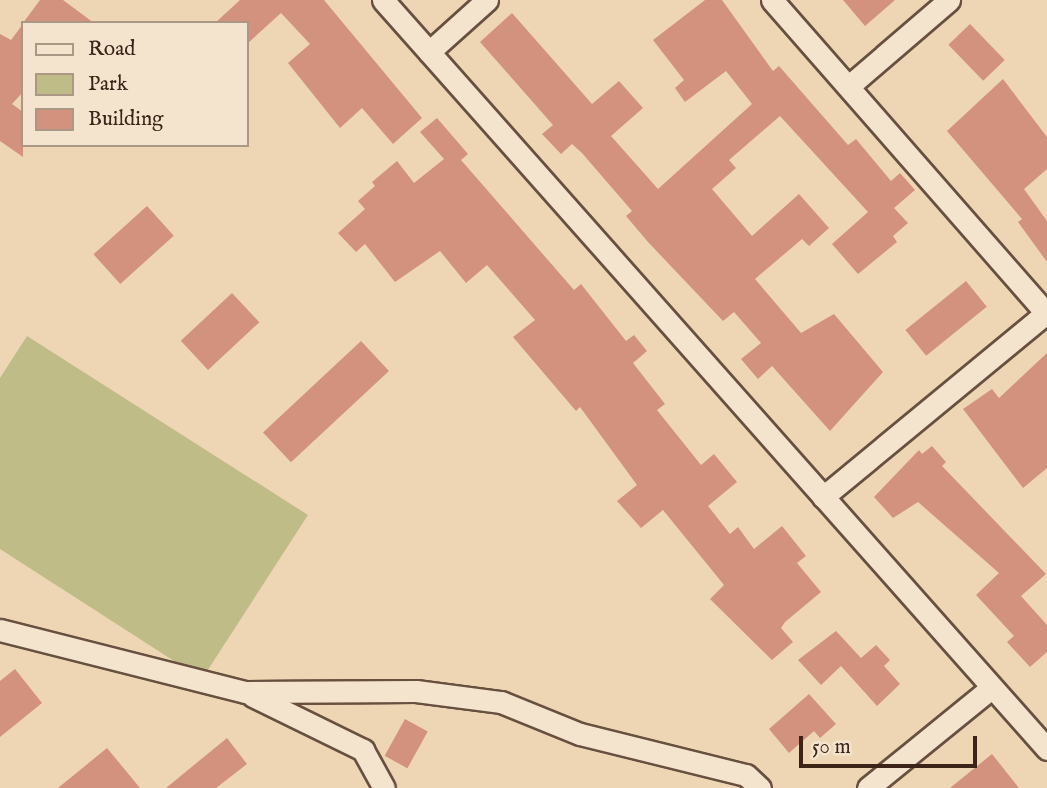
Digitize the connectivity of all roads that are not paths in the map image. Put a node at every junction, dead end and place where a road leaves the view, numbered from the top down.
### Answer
1 (383, 0) edge
2 (487, 0) edge
3 (772, 0) edge
4 (949, 0) edge
5 (429, 52) junction
6 (849, 86) junction
7 (1047, 313) edge
8 (824, 497) junction
9 (0, 630) edge
10 (990, 688) junction
11 (245, 692) junction
12 (1047, 749) edge
13 (384, 788) edge
14 (760, 788) edge
15 (868, 788) edge

1 - 5 street
2 - 5 street
3 - 6 street
4 - 6 street
5 - 8 street
6 - 7 street
7 - 8 street
8 - 10 street
9 - 11 street
10 - 12 street
10 - 15 street
11 - 13 street
11 - 14 street

